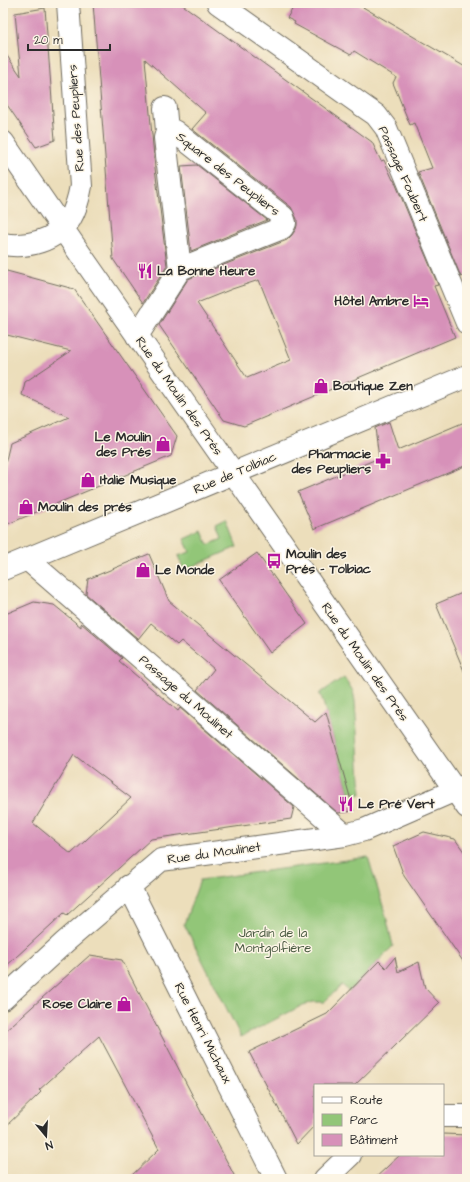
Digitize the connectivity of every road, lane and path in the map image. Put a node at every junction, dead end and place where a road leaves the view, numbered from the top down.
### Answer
1 (68, 3) edge
2 (218, 3) edge
3 (165, 108) dead end
4 (167, 131) junction
5 (3, 142) edge
6 (62, 228) junction
7 (3, 244) edge
8 (180, 269) junction
9 (467, 323) edge
10 (137, 336) junction
11 (467, 376) edge
12 (233, 474) junction
13 (27, 559) junction
14 (3, 569) edge
15 (463, 794) edge
16 (345, 835) junction
17 (129, 886) junction
18 (3, 999) edge
19 (444, 1116) edge
20 (467, 1116) edge
21 (349, 1156) edge
22 (276, 1179) edge
23 (325, 1179) edge

1 - 6 street, Rue des Peupliers
2 - 9 street, Passage Foubert
3 - 4 street
4 - 8 street, Square des Peupliers
4 - 8 street, Square des Peupliers
5 - 6 street, Rue du Moulin des Prés
6 - 7 street
6 - 10 street, Rue du Moulin des Prés
8 - 10 street
10 - 12 street, Rue du Moulin des Prés
11 - 12 street, Rue de Tolbiac
12 - 13 street, Rue de Tolbiac
12 - 15 street, Rue du Moulin des Prés
13 - 14 street, Rue de Tolbiac
13 - 16 street, Passage du Moulinet
15 - 16 street, Rue du Moulinet
16 - 17 street, Rue du Moulinet
17 - 18 street, Rue du Moulinet
17 - 22 street, Rue Henri Michaux
19 - 20 street
21 - 23 street

